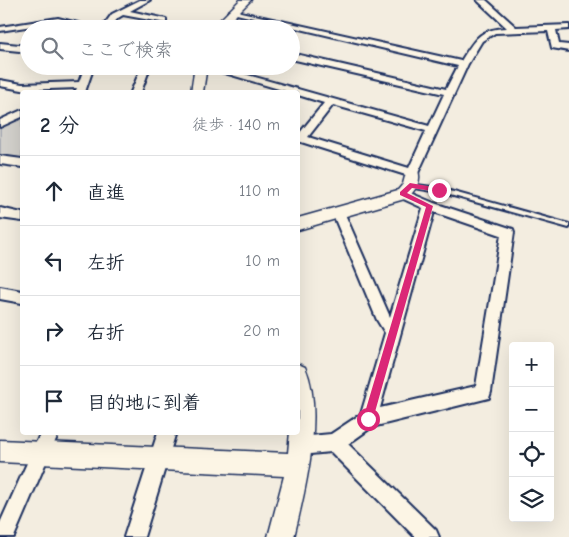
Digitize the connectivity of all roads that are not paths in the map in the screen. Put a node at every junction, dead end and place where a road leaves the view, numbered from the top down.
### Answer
1 (146, 0) edge
2 (246, 0) edge
3 (481, 0) edge
4 (121, 12) junction
5 (232, 12) junction
6 (112, 20) edge
7 (158, 20) edge
8 (224, 20) edge
9 (268, 20) edge
10 (20, 26) edge
11 (569, 26) edge
12 (300, 27) edge
13 (551, 27) junction
14 (0, 29) edge
15 (514, 30) junction
16 (0, 46) edge
17 (20, 48) edge
18 (569, 48) edge
19 (300, 58) edge
20 (463, 64) junction
21 (87, 75) edge
22 (143, 75) edge
23 (200, 75) edge
24 (237, 75) edge
25 (0, 84) edge
26 (82, 89) edge
27 (137, 90) edge
28 (197, 90) edge
29 (291, 90) edge
30 (300, 92) edge
31 (450, 94) junction
32 (331, 101) junction
33 (20, 114) edge
34 (0, 124) edge
35 (433, 130) junction
36 (300, 138) edge
37 (300, 139) edge
38 (0, 160) edge
39 (20, 163) edge
40 (408, 184) junction
41 (430, 206) junction
42 (338, 212) junction
43 (0, 214) edge
44 (20, 217) edge
45 (300, 223) edge
46 (569, 226) edge
47 (2, 297) edge
48 (20, 297) edge
49 (394, 331) junction
50 (300, 389) edge
51 (368, 419) junction
52 (49, 435) edge
53 (166, 435) edge
54 (334, 443) junction
55 (0, 451) edge
56 (41, 453) junction
57 (299, 455) junction
58 (159, 458) junction
59 (4, 537) edge
60 (134, 537) edge
61 (281, 537) edge
62 (430, 537) edge

1 - 4 street
2 - 5 street
3 - 15 street
4 - 6 street
4 - 7 street
5 - 8 street
5 - 9 street
10 - 14 street
11 - 13 street
12 - 20 street
13 - 15 street
13 - 18 street
15 - 20 street
16 - 17 street
19 - 31 street
20 - 31 street
21 - 26 street
22 - 27 street
23 - 28 street
24 - 29 street
25 - 26 street
30 - 32 street
31 - 35 street
32 - 35 street
32 - 36 street
33 - 34 street
35 - 40 street
37 - 40 street
38 - 39 street
40 - 41 street
40 - 42 street
40 - 46 lane
41 - 49 street
41 - 51 street
42 - 45 street
42 - 49 street
43 - 44 street
47 - 48 street
49 - 51 street
50 - 57 street
51 - 54 street
52 - 56 street
53 - 58 street
54 - 57 street
54 - 62 street
55 - 56 street
56 - 58 street
56 - 59 street
57 - 58 street
57 - 61 street
58 - 60 street

